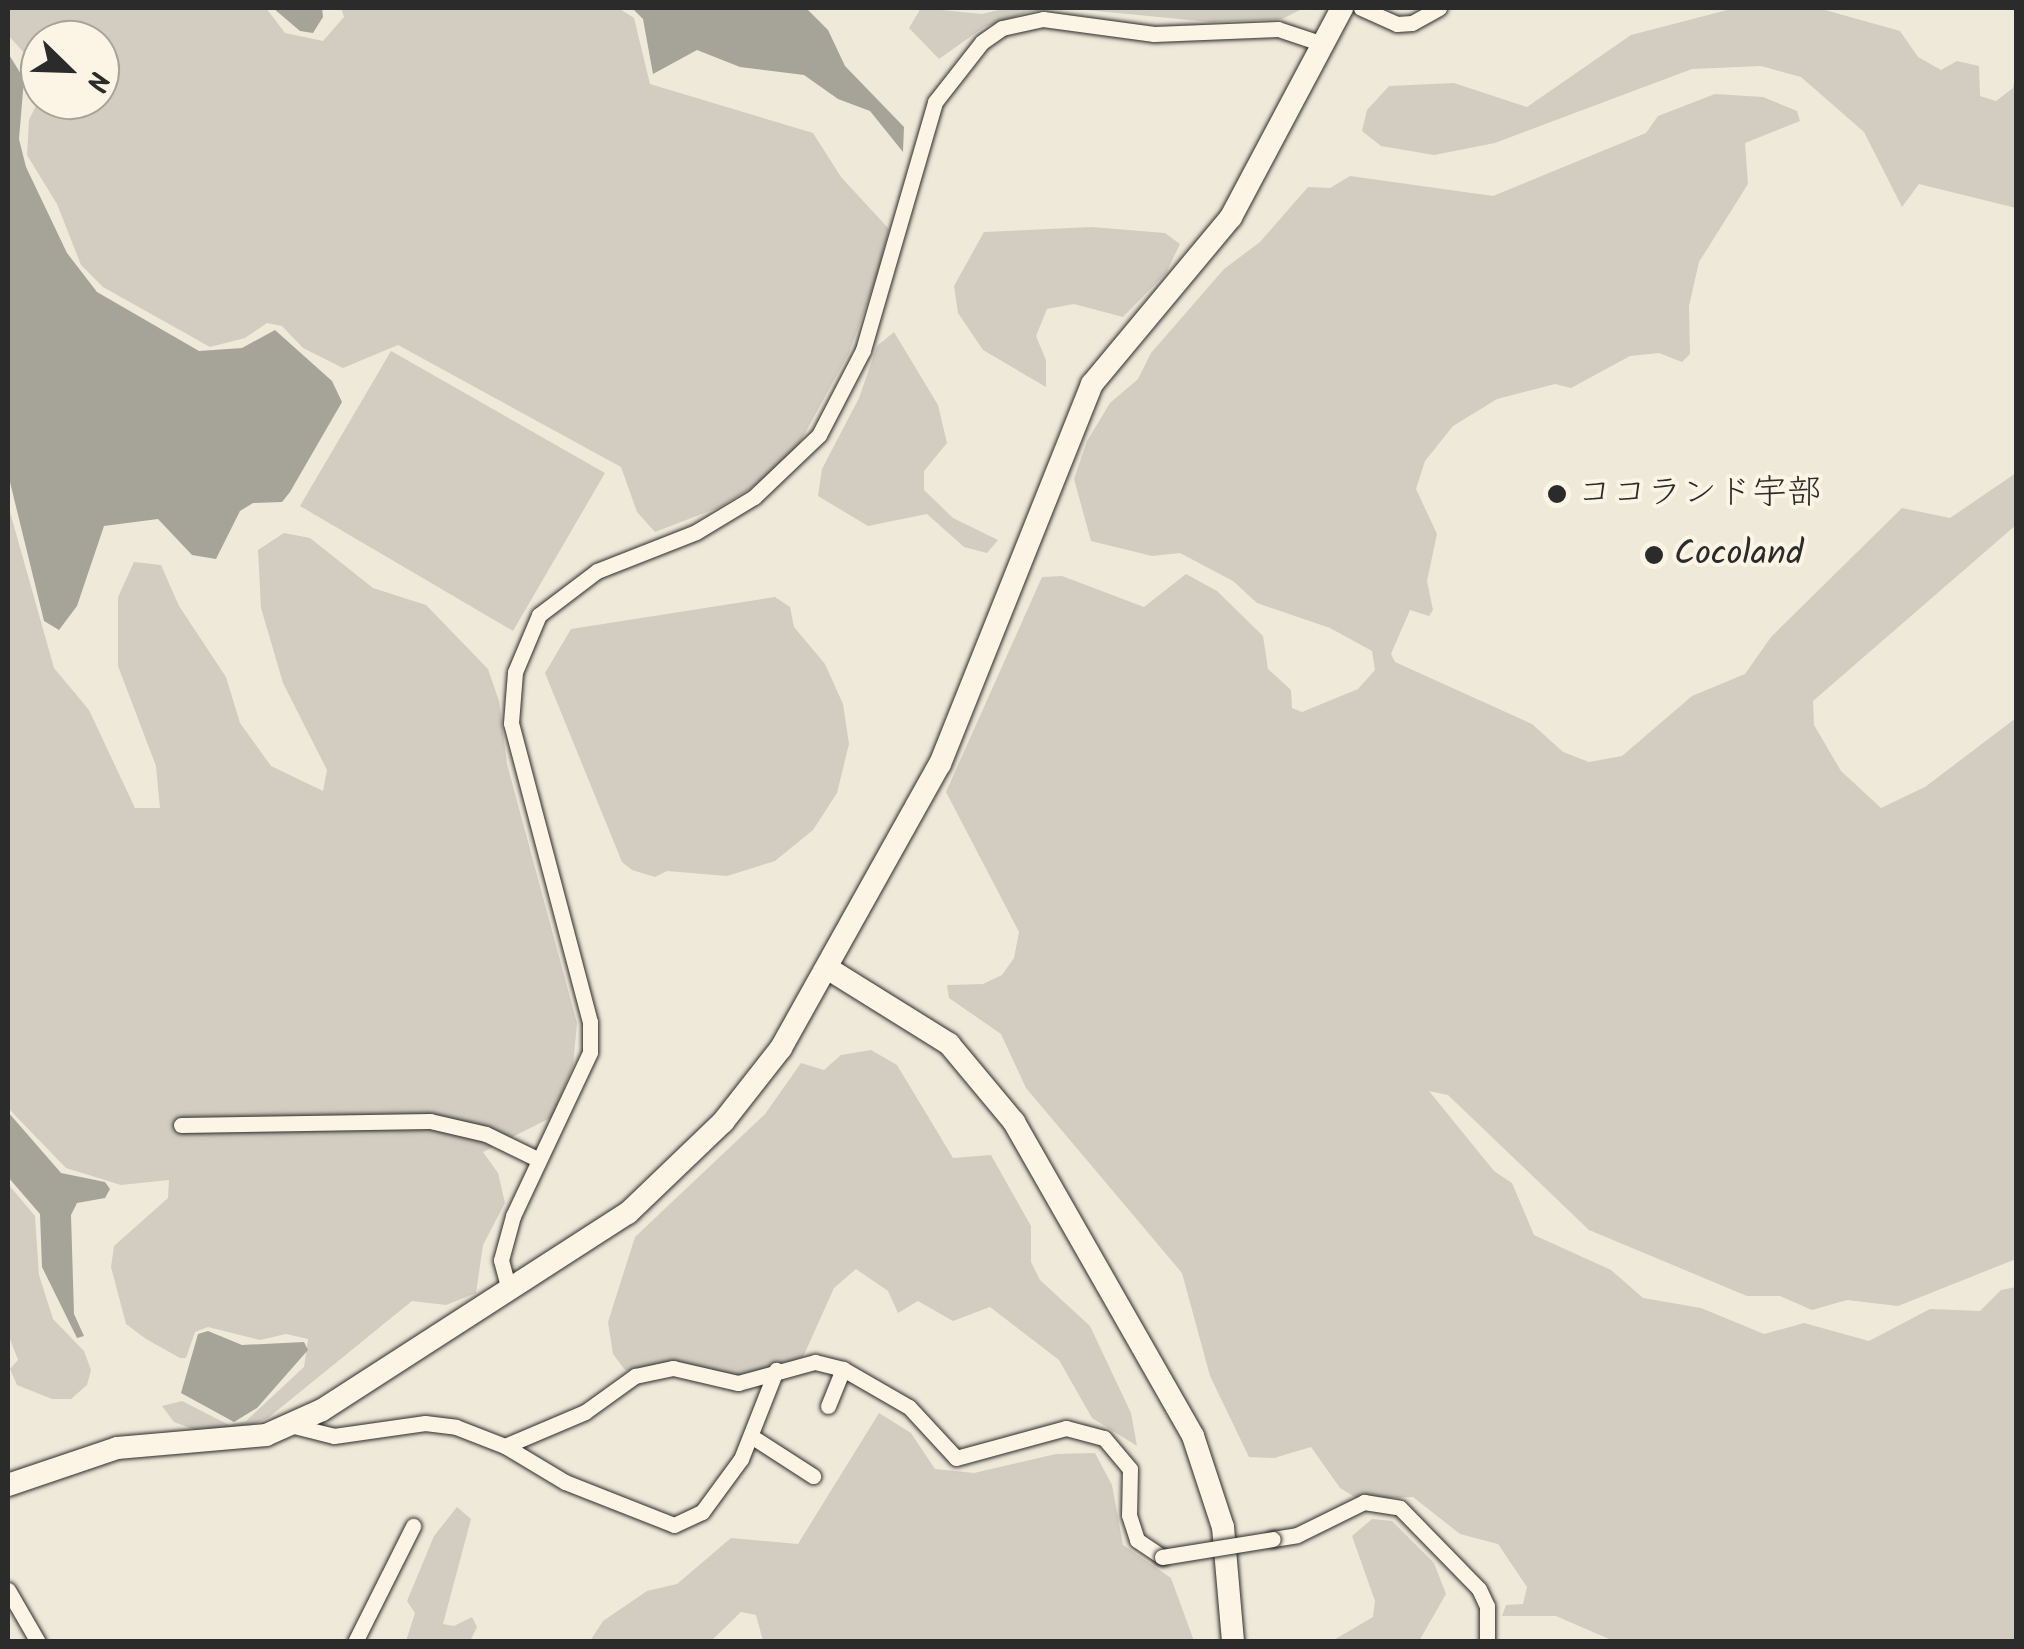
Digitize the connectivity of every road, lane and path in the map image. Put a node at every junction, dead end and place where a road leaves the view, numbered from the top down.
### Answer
1 (1342, 8) edge
2 (1361, 8) edge
3 (1439, 8) edge
4 (1323, 44) junction
5 (827, 968) junction
6 (181, 1125) dead end
7 (537, 1159) junction
8 (508, 1290) junction
9 (842, 1369) junction
10 (776, 1370) junction
11 (828, 1406) dead end
12 (290, 1425) junction
13 (751, 1436) junction
14 (504, 1446) junction
15 (813, 1476) dead end
16 (8, 1485) edge
17 (412, 1526) dead end
18 (8, 1590) edge
19 (38, 1642) edge
20 (355, 1642) edge
21 (1234, 1642) edge
22 (1487, 1642) edge

1 - 4 street
2 - 3 street
4 - 5 street
4 - 7 street
5 - 8 street
5 - 21 street
6 - 7 street
7 - 8 street
8 - 12 street
9 - 10 street
9 - 11 street
9 - 22 street, bridge
10 - 13 street
10 - 14 street
12 - 14 street
12 - 16 street
13 - 14 street
13 - 15 street
17 - 20 street
18 - 19 street

